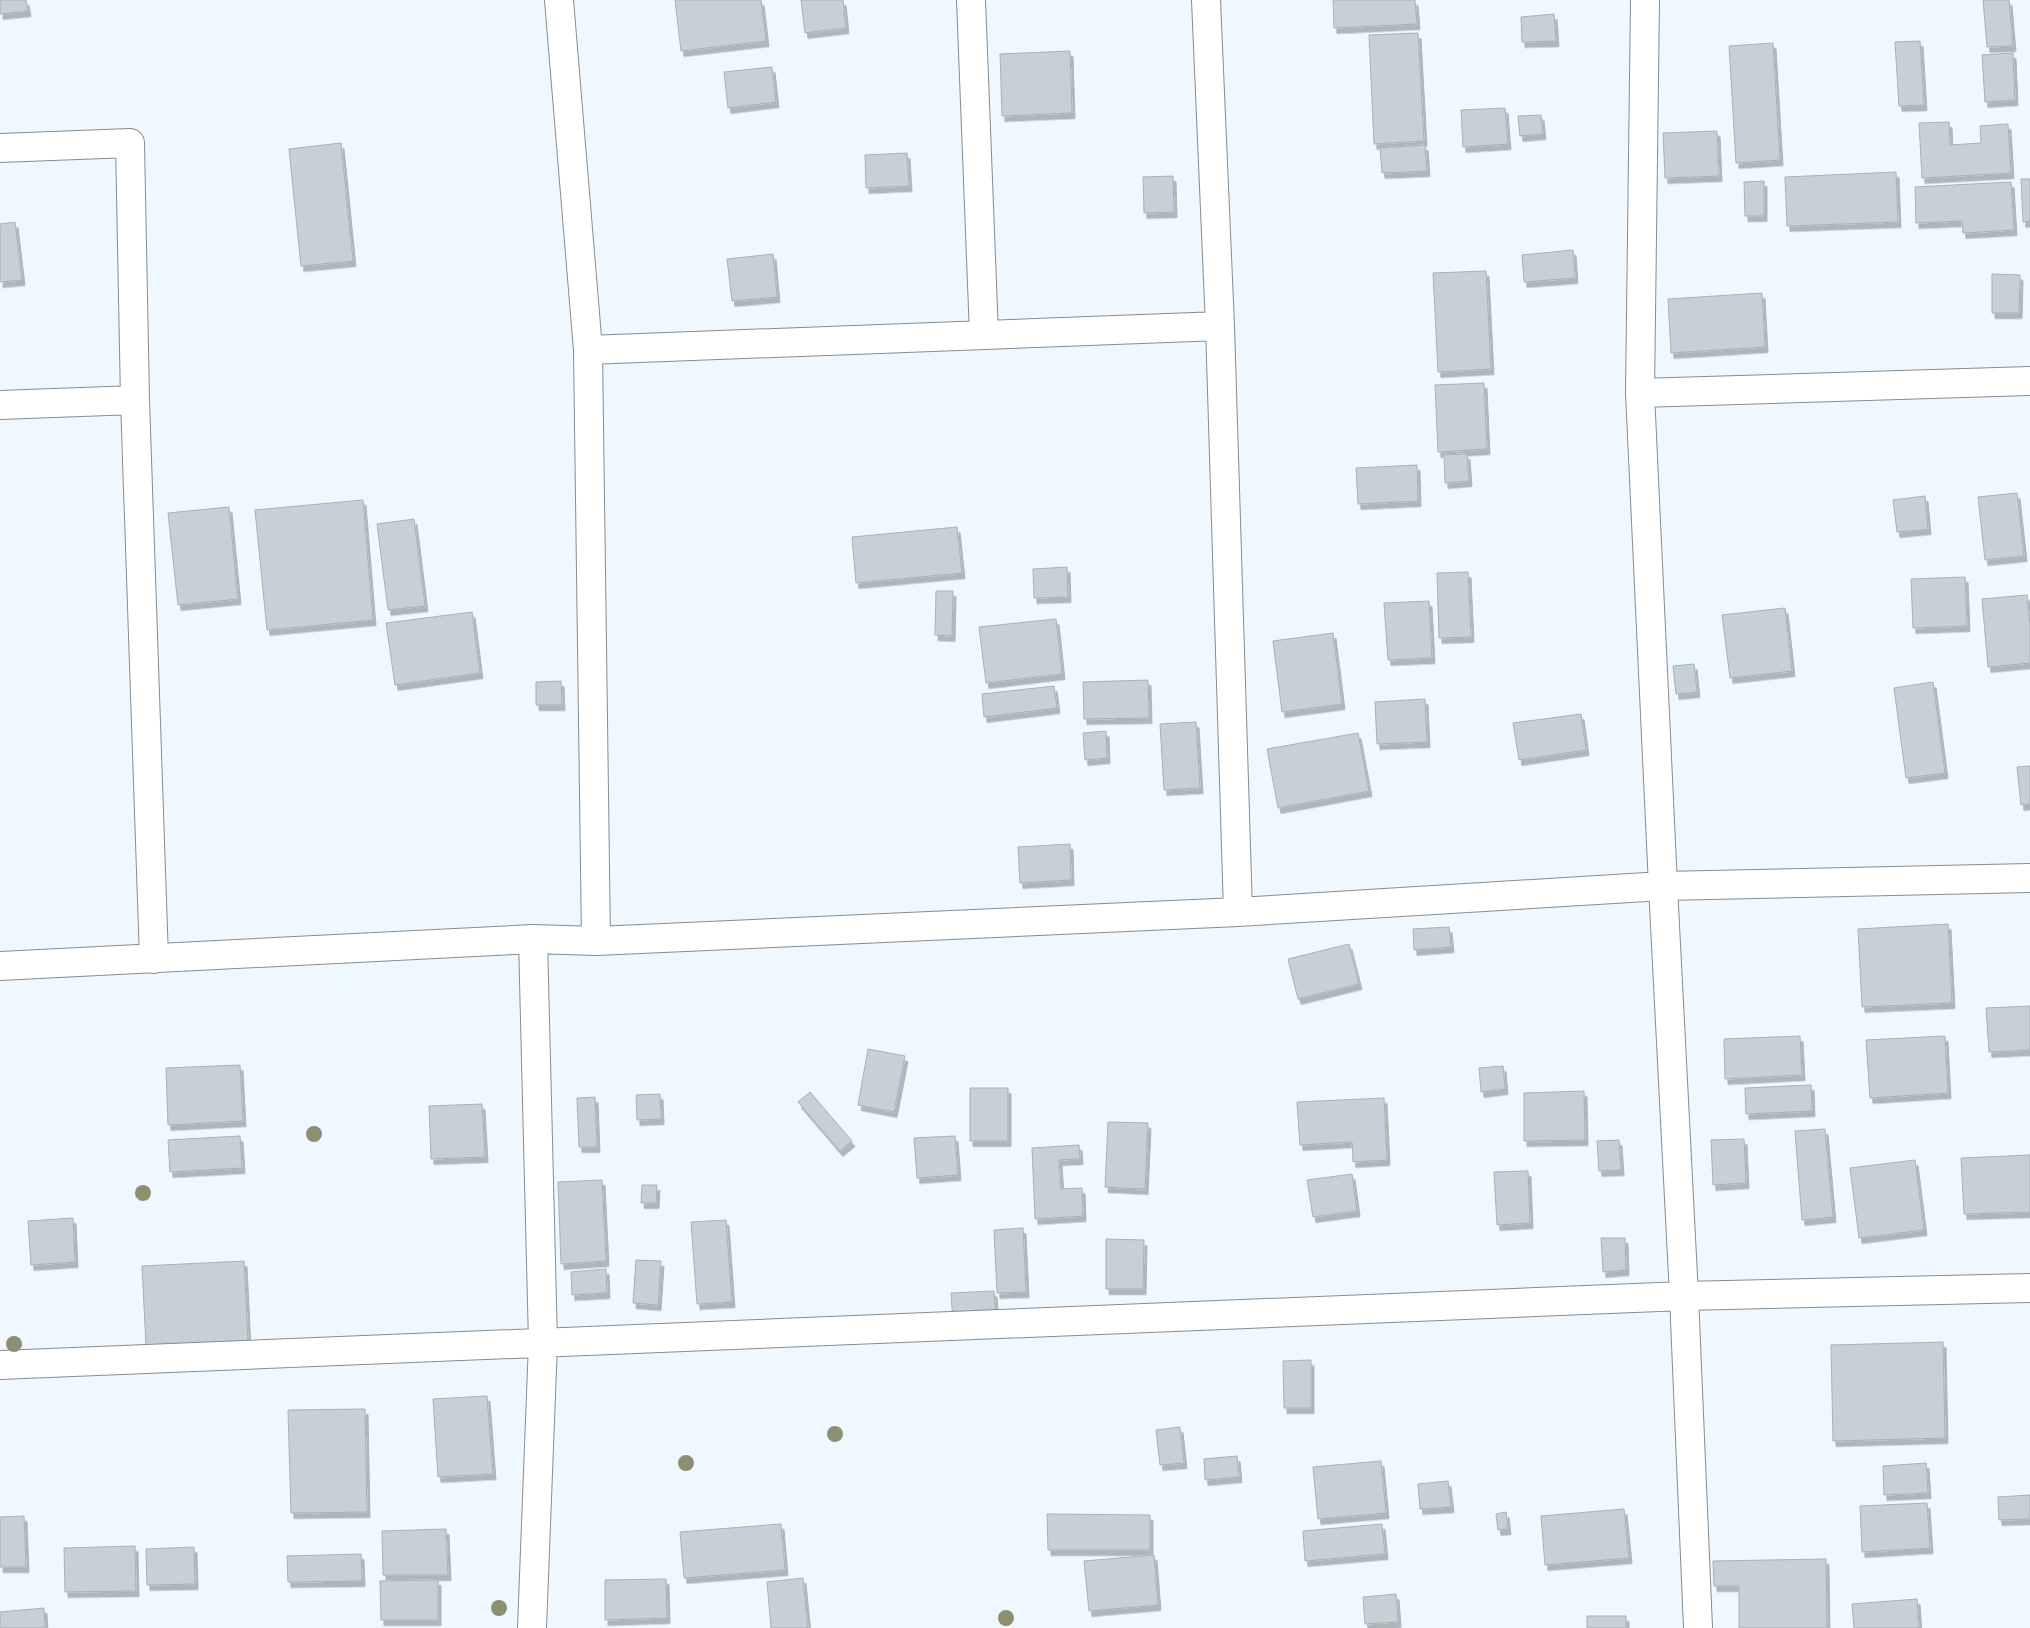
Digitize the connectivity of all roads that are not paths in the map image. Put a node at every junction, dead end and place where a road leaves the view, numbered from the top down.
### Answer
1 (558, 0) edge
2 (971, 0) edge
3 (1206, 0) edge
4 (1645, 0) edge
5 (0, 148) edge
6 (1220, 326) junction
7 (984, 335) junction
8 (588, 350) junction
9 (2030, 381) edge
10 (1640, 393) junction
11 (135, 400) junction
12 (0, 405) edge
13 (2030, 878) edge
14 (1663, 886) junction
15 (1238, 912) junction
16 (533, 939) junction
17 (596, 940) junction
18 (154, 959) junction
19 (0, 966) edge
20 (2030, 1288) edge
21 (1684, 1296) junction
22 (542, 1343) junction
23 (0, 1365) edge
24 (532, 1628) edge
25 (1698, 1628) edge

1 - 8 street
2 - 7 street
3 - 6 street
4 - 10 street
5 - 11 street
6 - 7 street
6 - 15 street
7 - 8 street
8 - 17 street
9 - 10 street
10 - 14 street
11 - 12 street
11 - 18 street
13 - 14 street
14 - 15 street
14 - 21 street
15 - 17 street
16 - 17 street
16 - 18 street
16 - 22 street
18 - 19 street
20 - 21 street
21 - 22 street
21 - 25 street
22 - 23 street
22 - 24 street

